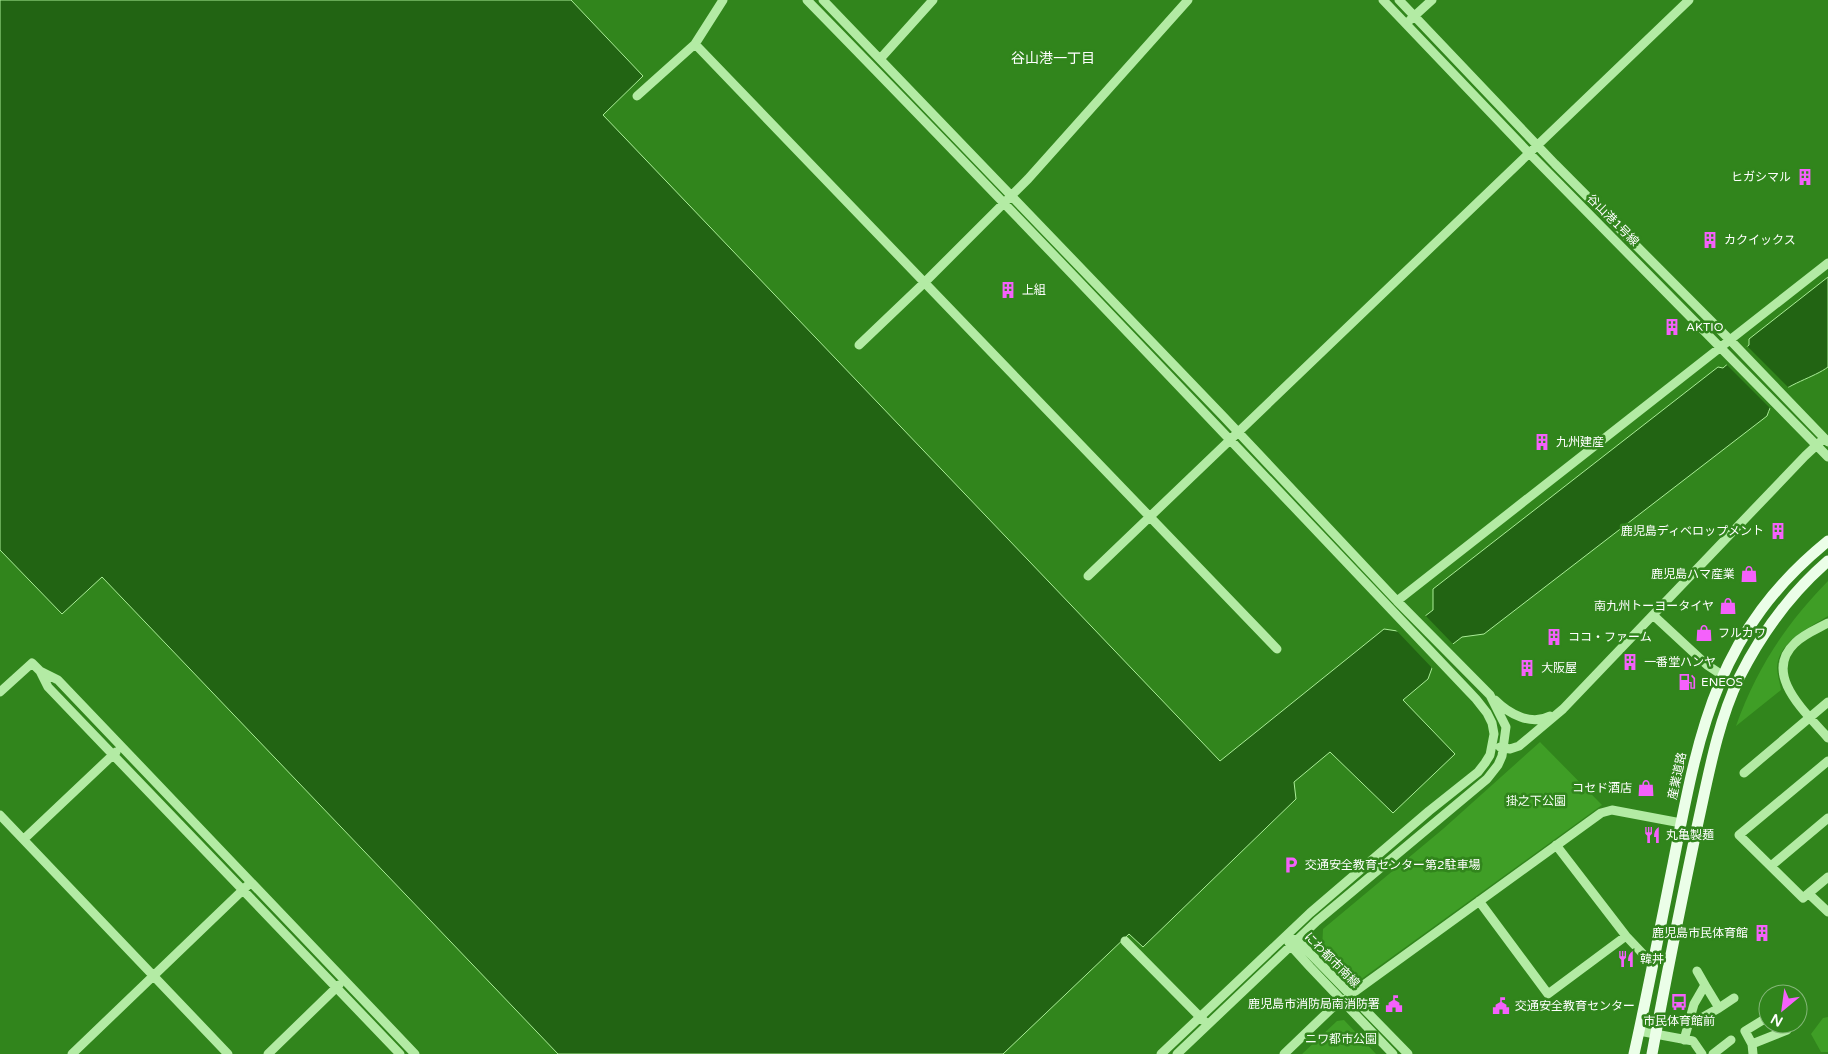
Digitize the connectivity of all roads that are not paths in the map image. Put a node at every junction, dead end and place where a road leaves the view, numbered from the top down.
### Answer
1 (723, 0) edge
2 (807, 0) edge
3 (823, 0) edge
4 (933, 0) edge
5 (1188, 0) edge
6 (1383, 0) edge
7 (1399, 0) edge
8 (1432, 0) edge
9 (1690, 0) edge
10 (1415, 16) junction
11 (1407, 24) junction
12 (695, 44) junction
13 (880, 59) junction
14 (638, 96) dead end
15 (1538, 145) junction
16 (1529, 153) junction
17 (1012, 195) junction
18 (1005, 202) junction
19 (1828, 263) edge
20 (924, 283) junction
21 (1730, 340) junction
22 (859, 345) dead end
23 (1721, 347) junction
24 (1238, 432) junction
25 (1229, 440) junction
26 (1824, 440) edge
27 (1828, 456) edge
28 (1150, 517) junction
29 (1828, 541) edge
30 (1828, 561) edge
31 (1088, 576) dead end
32 (1397, 601) junction
33 (1653, 615) junction
34 (1828, 623) edge
35 (1277, 649) dead end
36 (40, 671) junction
37 (1722, 675) junction
38 (0, 692) edge
39 (1490, 695) junction
40 (1828, 702) edge
41 (1563, 709) junction
42 (1810, 717) junction
43 (1828, 738) edge
44 (1493, 745) junction
45 (121, 746) junction
46 (1504, 747) junction
47 (113, 754) junction
48 (1828, 761) edge
49 (1744, 773) dead end
50 (0, 814) edge
51 (1828, 818) edge
52 (1681, 823) junction
53 (24, 839) junction
54 (1556, 845) junction
55 (1771, 866) junction
56 (1828, 877) edge
57 (251, 882) junction
58 (242, 890) junction
59 (1808, 894) junction
60 (1479, 901) junction
61 (1828, 912) edge
62 (1287, 936) junction
63 (1626, 936) junction
64 (1126, 941) dead end
65 (1294, 944) junction
66 (1654, 960) junction
67 (1697, 971) dead end
68 (153, 976) junction
69 (344, 980) junction
70 (1705, 985) junction
71 (336, 988) junction
72 (1350, 995) junction
73 (1734, 998) dead end
74 (1342, 1001) junction
75 (1719, 1008) junction
76 (1200, 1017) junction
77 (1690, 1018) junction
78 (1758, 1023) edge
79 (1208, 1024) junction
80 (1639, 1031) junction
81 (1656, 1034) junction
82 (1777, 1034) edge
83 (1684, 1040) junction
84 (1731, 1040) dead end
85 (1752, 1044) junction
86 (72, 1054) edge
87 (228, 1054) edge
88 (268, 1054) edge
89 (400, 1054) edge
90 (415, 1054) edge
91 (1161, 1054) edge
92 (1177, 1054) edge
93 (1284, 1054) edge
94 (1394, 1054) edge
95 (1408, 1054) edge
96 (1634, 1054) edge
97 (1652, 1054) edge
98 (1702, 1054) edge
99 (1713, 1054) edge
100 (1753, 1054) edge

1 - 12 street
2 - 18 street
3 - 13 street
4 - 13 street
5 - 17 street
6 - 11 street, 谷山港1号線
7 - 10 street, 谷山港1号線
8 - 10 street
9 - 15 street
10 - 11 street
10 - 15 street, 谷山港1号線
11 - 16 street, 谷山港1号線
12 - 14 street
12 - 20 street
13 - 17 street
15 - 16 street
15 - 21 street, 谷山港1号線
16 - 23 street, 谷山港1号線
16 - 24 street
17 - 18 street
17 - 24 street
18 - 20 street
18 - 25 street
19 - 21 street
20 - 22 street
20 - 28 street
21 - 23 street
21 - 26 street, 谷山港1号線
23 - 26 street, 谷山港1号線
23 - 32 street
24 - 25 street
24 - 32 street
25 - 28 street
25 - 44 street
26 - 27 street, 谷山港1号線
26 - 33 street
28 - 31 street
28 - 35 street
29 - 37 main road, 産業道路
30 - 81 main road
32 - 39 street
33 - 37 street
33 - 41 street
34 - 42 street
36 - 38 street
36 - 45 street
36 - 47 street
37 - 52 main road, 産業道路
39 - 41 street
39 - 46 street
40 - 42 street
41 - 46 street
42 - 43 street
42 - 49 street
44 - 46 street
44 - 62 street
45 - 47 street
45 - 57 street
46 - 65 street
47 - 53 street
47 - 58 street
48 - 55 street
50 - 53 street
51 - 55 street
52 - 54 street
52 - 66 main road, 産業道路
53 - 68 street
54 - 60 street
54 - 63 street
55 - 59 street
56 - 59 street
57 - 58 street
57 - 69 street
58 - 68 street
58 - 71 street
59 - 61 street
60 - 63 street
60 - 72 street
62 - 65 street, にわ都市南線
62 - 76 street
63 - 66 street
64 - 76 street
65 - 72 street, にわ都市南線
65 - 74 street, にわ都市南線
65 - 79 street
66 - 80 main road, 産業道路
67 - 70 street
68 - 86 street
68 - 87 street
69 - 71 street
69 - 90 street
70 - 75 street
70 - 77 street
71 - 88 street
71 - 89 street
72 - 74 street
72 - 95 street, にわ都市南線
73 - 75 street
74 - 93 street
74 - 94 street, にわ都市南線
75 - 77 street
76 - 79 street
76 - 91 street
77 - 83 street
78 - 85 street
79 - 92 street
80 - 81 street
80 - 96 main road, 産業道路
81 - 83 street
81 - 97 main road
82 - 85 street
83 - 98 street
84 - 99 street
85 - 100 street

